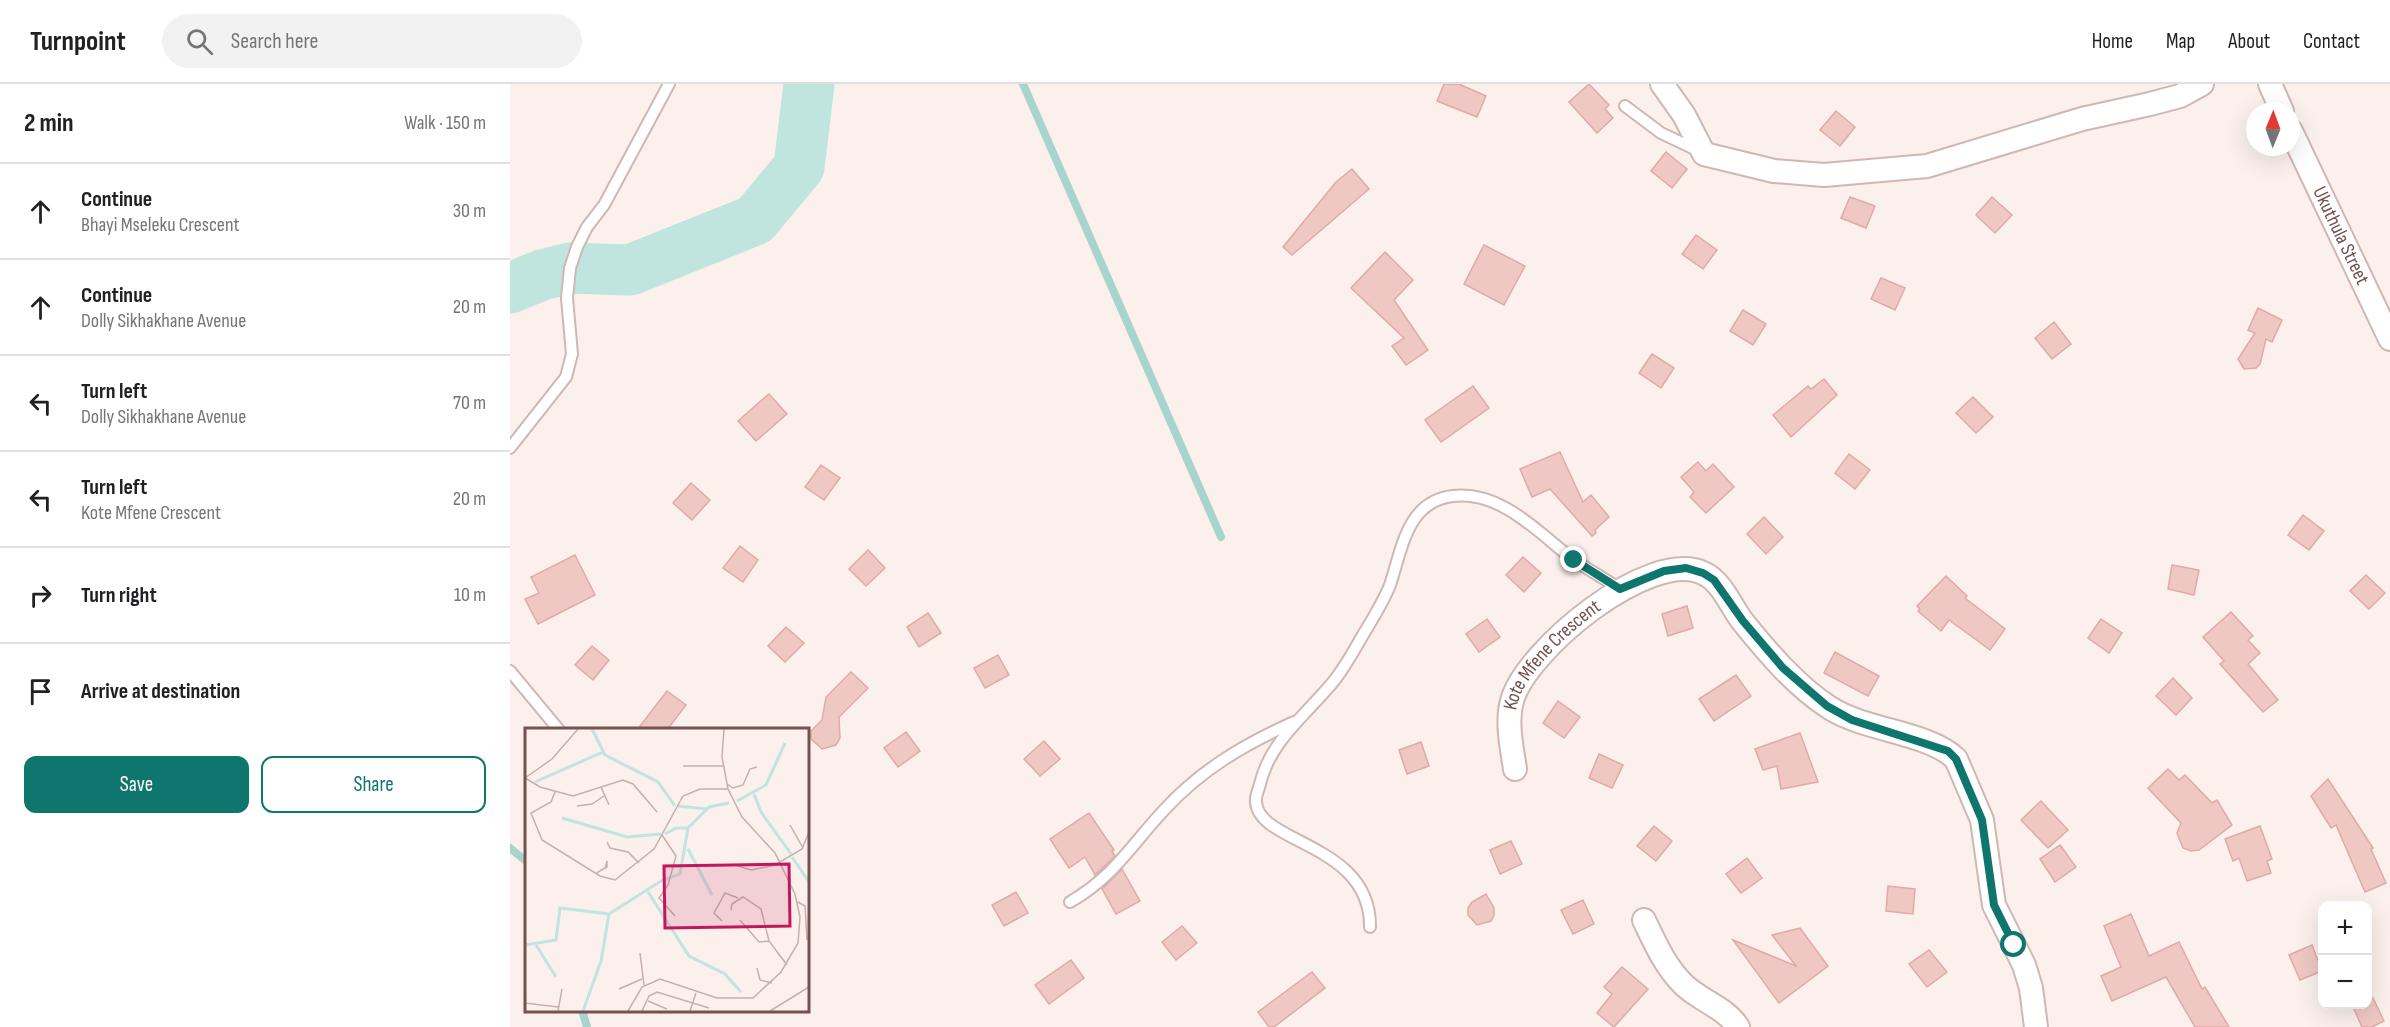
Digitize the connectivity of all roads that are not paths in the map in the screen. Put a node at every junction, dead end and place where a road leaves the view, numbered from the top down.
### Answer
1 (669, 84) edge
2 (1662, 84) edge
3 (2202, 84) edge
4 (2270, 84) edge
5 (2278, 102) edge
6 (1625, 106) dead end
7 (2300, 150) edge
8 (1704, 154) junction
9 (2390, 339) edge
10 (510, 448) edge
11 (1620, 589) junction
12 (510, 671) edge
13 (1295, 722) junction
14 (557, 728) edge
15 (1515, 769) dead end
16 (1070, 902) dead end
17 (1644, 920) dead end
18 (1370, 927) dead end
19 (1738, 1027) edge
20 (2036, 1027) edge

1 - 10 lane
2 - 8 street
3 - 8 street
4 - 5 street
6 - 8 lane
7 - 9 street, Ukuthula Street
11 - 13 lane
11 - 15 street, Kote Mfene Crescent
11 - 20 street, Kote Mfene Crescent
12 - 14 lane
13 - 16 lane
13 - 18 lane
17 - 19 street

